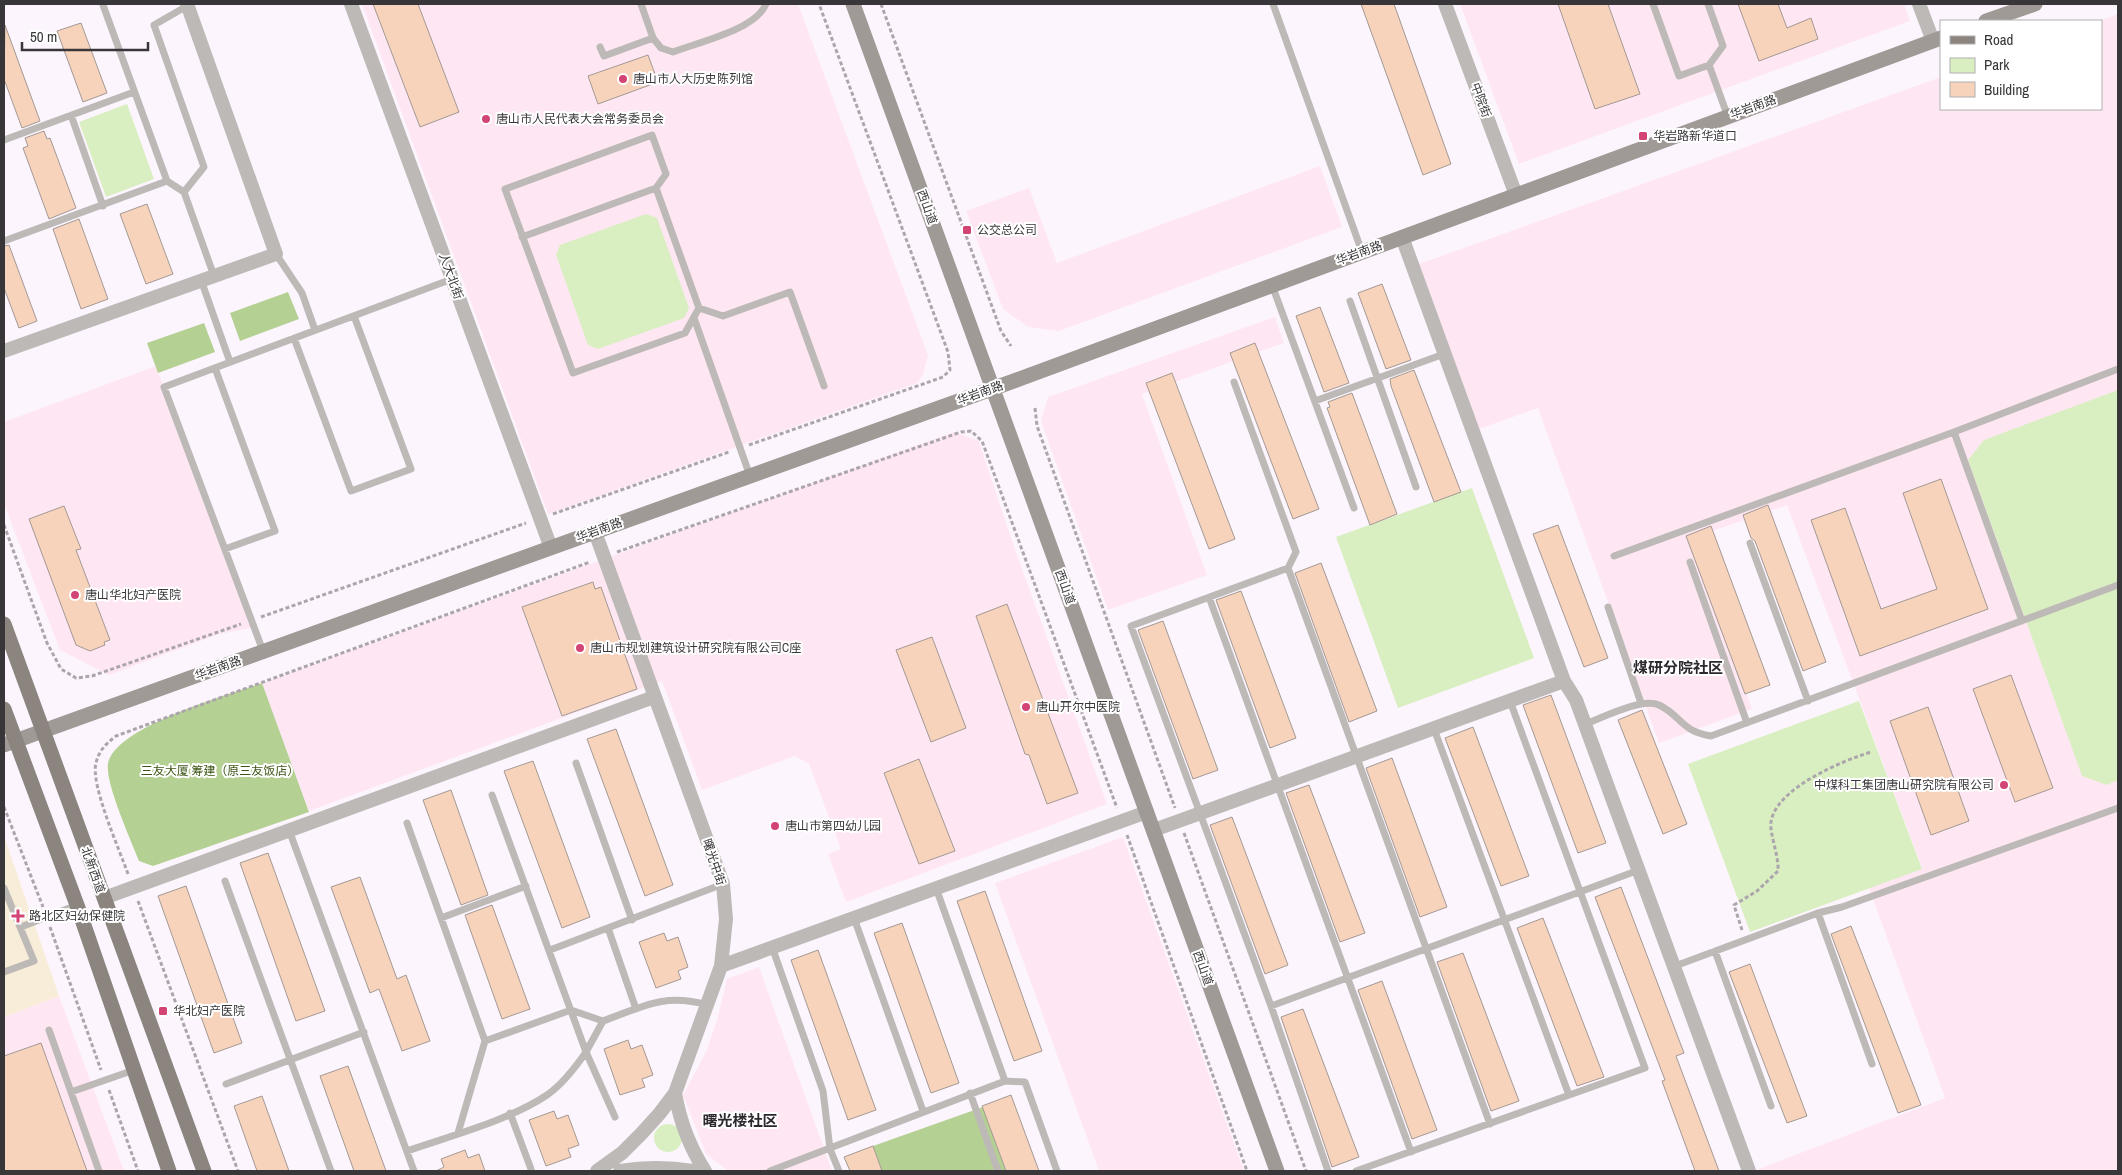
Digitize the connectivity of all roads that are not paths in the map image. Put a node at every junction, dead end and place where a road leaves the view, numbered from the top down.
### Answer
1 (351, 4) edge
2 (641, 4) edge
3 (766, 4) edge
4 (853, 4) edge
5 (1273, 4) edge
6 (1446, 4) edge
7 (1653, 4) edge
8 (1708, 4) edge
9 (1919, 4) edge
10 (2035, 4) edge
11 (103, 5) edge
12 (187, 5) edge
13 (1989, 20) edge
14 (653, 38) junction
15 (1937, 39) edge
16 (600, 47) dead end
17 (1709, 65) junction
18 (134, 92) junction
19 (71, 115) junction
20 (1728, 117) junction
21 (4, 140) edge
22 (167, 181) junction
23 (656, 188) junction
24 (184, 192) junction
25 (1516, 195) junction
26 (103, 206) junction
27 (522, 237) junction
28 (1402, 237) junction
29 (4, 241) edge
30 (1362, 252) junction
31 (276, 254) junction
32 (208, 278) junction
33 (452, 279) junction
34 (1272, 285) junction
35 (1350, 301) dead end
36 (699, 308) junction
37 (354, 316) junction
38 (694, 318) junction
39 (315, 330) junction
40 (294, 338) junction
41 (4, 351) edge
42 (1444, 354) junction
43 (230, 362) junction
44 (215, 368) junction
45 (2118, 369) edge
46 (1377, 378) junction
47 (1234, 382) dead end
48 (824, 386) dead end
49 (993, 388) junction
50 (1315, 401) junction
51 (1954, 432) junction
52 (750, 477) junction
53 (1416, 487) dead end
54 (1354, 508) dead end
55 (595, 532) junction
56 (1750, 543) dead end
57 (551, 548) junction
58 (225, 549) junction
59 (1614, 556) dead end
60 (1690, 562) dead end
61 (1288, 568) junction
62 (2118, 585) edge
63 (1209, 597) junction
64 (1608, 608) dead end
65 (2022, 621) junction
66 (4, 624) edge
67 (263, 651) junction
68 (1564, 682) junction
69 (654, 697) junction
70 (1510, 701) junction
71 (1808, 701) junction
72 (1641, 703) junction
73 (4, 708) edge
74 (1747, 723) junction
75 (1585, 724) junction
76 (1434, 728) junction
77 (43, 731) junction
78 (10, 743) edge
79 (1356, 757) junction
80 (576, 763) dead end
81 (1277, 785) junction
82 (492, 795) dead end
83 (2118, 808) edge
84 (1147, 812) junction
85 (1200, 814) junction
86 (407, 823) dead end
87 (289, 830) junction
88 (1154, 830) junction
89 (1639, 870) junction
90 (225, 881) dead end
91 (723, 884) junction
92 (526, 886) junction
93 (4, 888) edge
94 (936, 888) junction
95 (1580, 892) junction
96 (104, 898) junction
97 (77, 905) junction
98 (1818, 913) junction
99 (441, 918) junction
100 (854, 918) junction
101 (632, 920) junction
102 (1505, 920) junction
103 (21, 927) junction
104 (608, 928) junction
105 (772, 947) junction
106 (1426, 949) junction
107 (550, 950) junction
108 (1715, 951) junction
109 (721, 966) junction
110 (1675, 966) junction
111 (4, 972) edge
112 (1347, 978) junction
113 (708, 1005) junction
114 (1271, 1006) junction
115 (636, 1009) junction
116 (571, 1010) junction
117 (603, 1021) junction
118 (49, 1030) dead end
119 (364, 1032) junction
120 (485, 1041) junction
121 (586, 1052) junction
122 (290, 1060) junction
123 (1872, 1064) dead end
124 (135, 1070) junction
125 (1005, 1081) junction
126 (226, 1084) dead end
127 (71, 1092) junction
128 (675, 1093) junction
129 (970, 1093) junction
130 (1569, 1095) junction
131 (1771, 1106) dead end
132 (923, 1111) junction
133 (510, 1113) junction
134 (615, 1117) dead end
135 (1490, 1124) junction
136 (458, 1133) junction
137 (830, 1149) junction
138 (407, 1151) junction
139 (1411, 1152) junction
140 (531, 1169) dead end
141 (99, 1171) edge
142 (169, 1171) edge
143 (204, 1171) edge
144 (331, 1171) edge
145 (414, 1171) edge
146 (597, 1171) edge
147 (620, 1171) edge
148 (693, 1171) edge
149 (705, 1171) edge
150 (770, 1171) edge
151 (839, 1171) edge
152 (998, 1171) edge
153 (1057, 1171) edge
154 (1277, 1171) edge
155 (1328, 1171) edge
156 (1356, 1171) edge
157 (1749, 1171) edge

1 - 33 street, 人大北街
2 - 14 lane
3 - 14 lane
4 - 49 street, 西山道
5 - 30 lane
6 - 25 street, 中院街
7 - 17 lane
8 - 17 lane
9 - 15 street
10 - 13 street
11 - 18 lane
12 - 24 lane
12 - 31 street
14 - 16 lane
15 - 20 street, 华岩南路
17 - 20 lane
18 - 19 lane
18 - 22 lane
19 - 21 lane
19 - 26 lane
20 - 25 street, 华岩南路
22 - 24 lane
22 - 26 lane
23 - 27 lane
23 - 27 lane
23 - 36 lane
24 - 32 lane
25 - 28 street, 华岩南路
26 - 29 lane
27 - 38 lane
28 - 30 street, 华岩南路
28 - 42 street
30 - 34 street, 华岩南路
31 - 32 street
31 - 39 lane
32 - 41 street
32 - 43 lane
33 - 37 lane
33 - 57 street, 人大北街
34 - 49 street, 华岩南路
34 - 50 lane
35 - 46 lane
36 - 38 lane
36 - 48 lane
37 - 39 lane
37 - 40 lane
38 - 52 lane
39 - 40 lane
40 - 43 lane
42 - 46 lane
42 - 68 street
43 - 44 lane
44 - 58 lane
44 - 58 lane
45 - 51 lane
46 - 50 lane
46 - 53 lane
47 - 61 lane
49 - 52 street, 华岩南路
49 - 84 street, 西山道
50 - 54 lane
51 - 59 lane
51 - 65 lane
52 - 55 street, 华岩南路
55 - 57 street, 华岩南路
55 - 69 street, 曙光中街
56 - 71 lane
57 - 67 street, 华岩南路
58 - 67 lane
60 - 74 lane
61 - 63 lane
61 - 79 lane
62 - 65 lane
63 - 81 lane
63 - 85 lane
64 - 72 lane
65 - 71 lane
66 - 77 main road, 北新西道
67 - 77 street, 华岩南路
68 - 70 street
68 - 75 street
69 - 87 street
69 - 91 street, 曙光中街
70 - 76 street
70 - 95 lane
71 - 74 lane
72 - 74 lane
72 - 75 lane
73 - 78 main road
75 - 89 street
76 - 79 street
76 - 102 lane
77 - 78 street, 华岩南路
77 - 96 main road, 北新西道
78 - 97 main road
79 - 81 street
79 - 106 lane
80 - 101 lane
81 - 85 street
81 - 112 lane
82 - 92 lane
83 - 98 lane
84 - 88 street, 西山道
84 - 94 street
85 - 88 street
85 - 114 lane
86 - 99 lane
87 - 96 street
87 - 119 lane
88 - 154 street, 西山道
89 - 95 lane
89 - 110 street
90 - 122 lane
91 - 101 lane
91 - 109 street, 曙光中街
92 - 99 lane
92 - 107 lane
93 - 103 lane
94 - 100 street
94 - 125 lane
95 - 102 lane
95 - 130 lane
96 - 143 main road, 北新西道
97 - 103 lane
97 - 124 main road
98 - 108 lane
98 - 123 lane
99 - 120 lane
100 - 105 street
100 - 132 lane
101 - 104 lane
102 - 106 lane
102 - 130 lane
103 - 111 lane
104 - 107 lane
104 - 115 lane
105 - 109 street
105 - 137 lane
106 - 112 lane
106 - 135 lane
107 - 116 lane
108 - 110 lane
108 - 131 lane
109 - 113 street, 曙光中街
110 - 157 street
112 - 114 lane
112 - 139 lane
113 - 115 lane
113 - 128 street, 曙光中街
114 - 155 lane
115 - 117 lane
116 - 117 lane
116 - 120 lane
116 - 121 lane
117 - 121 lane
118 - 127 lane
119 - 122 lane
119 - 138 lane
120 - 136 lane
121 - 133 lane
121 - 134 lane
122 - 126 lane
122 - 144 lane
124 - 127 lane
124 - 142 main road
125 - 129 lane
125 - 153 lane
127 - 141 lane
128 - 146 street, 曙光中街
128 - 149 street
129 - 132 lane
129 - 152 lane
130 - 135 lane
132 - 137 lane
133 - 136 lane
133 - 140 lane
135 - 139 lane
136 - 138 lane
137 - 150 lane
137 - 151 lane
138 - 145 lane
139 - 156 lane
147 - 148 street

